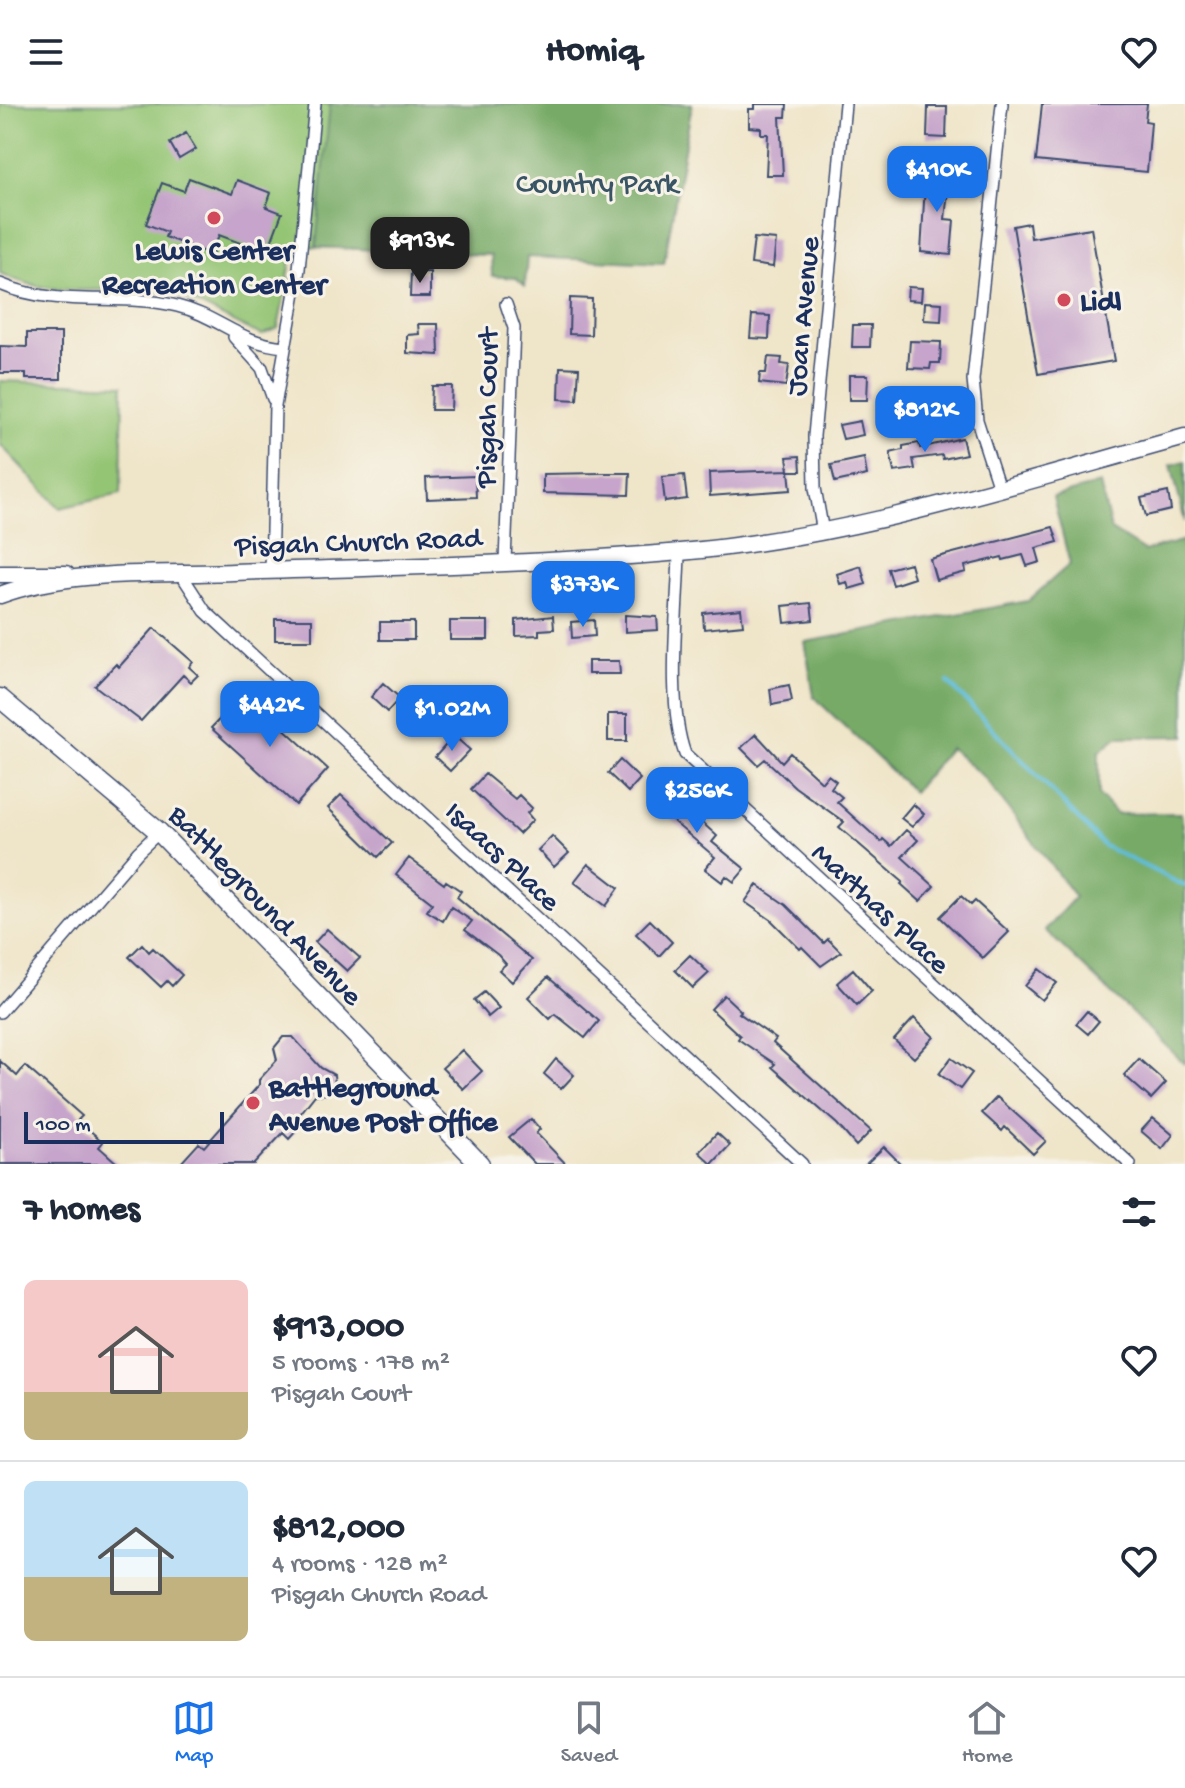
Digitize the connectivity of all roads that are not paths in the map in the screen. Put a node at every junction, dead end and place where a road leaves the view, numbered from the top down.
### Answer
1 (315, 104) edge
2 (845, 104) edge
3 (1002, 104) edge
4 (0, 284) edge
5 (506, 304) dead end
6 (228, 331) junction
7 (285, 347) junction
8 (275, 406) junction
9 (1185, 437) edge
10 (999, 488) junction
11 (823, 532) junction
12 (679, 552) junction
13 (505, 562) junction
14 (271, 571) junction
15 (0, 574) edge
16 (181, 574) junction
17 (132, 577) junction
18 (0, 595) edge
19 (0, 698) edge
20 (159, 832) junction
21 (0, 1012) edge
22 (480, 1164) edge
23 (802, 1164) edge
24 (1130, 1164) edge

1 - 7 street
2 - 11 street, Joan Avenue
3 - 10 street
4 - 6 street
5 - 13 street, Pisgah Court
6 - 7 street
6 - 8 street
7 - 8 street
8 - 14 street
9 - 10 main road, Pisgah Church Road
10 - 11 main road, Pisgah Church Road
11 - 12 main road, Pisgah Church Road
12 - 13 main road, Pisgah Church Road
12 - 24 street, Marthas Place
13 - 14 main road, Pisgah Church Road
14 - 16 main road, Pisgah Church Road
15 - 17 main road
16 - 17 main road, Pisgah Church Road
16 - 23 street, Isaacs Place
17 - 18 main road, Pisgah Church Road
19 - 20 main road, Battleground Avenue
20 - 21 street
20 - 22 main road, Battleground Avenue

